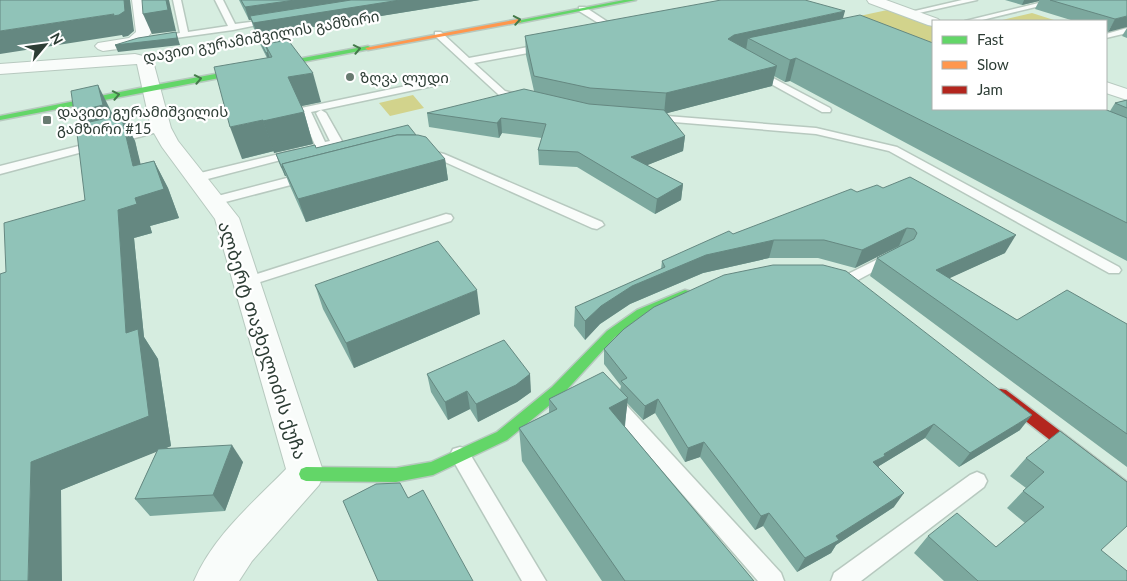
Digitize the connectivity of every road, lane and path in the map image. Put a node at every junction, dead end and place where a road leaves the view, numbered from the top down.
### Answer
1 (139, 0) edge
2 (177, 0) edge
3 (219, 0) edge
4 (633, 0) edge
5 (874, 0) edge
6 (973, 0) edge
7 (1061, 0) edge
8 (582, 9) junction
9 (910, 13) junction
10 (281, 20) edge
11 (973, 20) edge
12 (932, 22) edge
13 (233, 28) junction
14 (628, 30) edge
15 (1127, 30) edge
16 (619, 32) junction
17 (438, 34) junction
18 (610, 34) edge
19 (185, 35) junction
20 (1107, 36) edge
21 (134, 42) junction
22 (553, 45) edge
23 (0, 61) edge
24 (468, 61) junction
25 (748, 67) edge
26 (0, 69) edge
27 (147, 75) junction
28 (444, 81) dead end
29 (1107, 87) edge
30 (1127, 95) edge
31 (531, 100) edge
32 (826, 110) dead end
33 (321, 113) dead end
34 (639, 117) edge
35 (0, 118) edge
36 (161, 128) junction
37 (322, 147) junction
38 (415, 152) edge
39 (0, 170) edge
40 (317, 174) edge
41 (196, 178) junction
42 (214, 201) junction
43 (446, 218) dead end
44 (597, 226) dead end
45 (900, 252) edge
46 (1114, 270) dead end
47 (850, 279) edge
48 (246, 282) junction
49 (695, 289) edge
50 (580, 366) junction
51 (993, 388) edge
52 (460, 455) junction
53 (306, 474) junction
54 (977, 481) dead end
55 (1127, 491) edge
56 (215, 581) edge
57 (535, 581) edge
58 (773, 581) edge
59 (842, 581) edge

1 - 21 street
2 - 19 lane
3 - 13 lane
4 - 8 main road, დავით გურამიშვილის გამზირი
5 - 9 street
6 - 9 lane
7 - 11 lane
8 - 16 lane
17 -> 8 main road, დავით გურამიშვილის გამზირი
9 - 12 street
10 - 13 lane
13 - 19 lane
14 - 16 lane
15 - 20 lane
16 - 18 lane
17 - 24 lane
27 -> 17 main road, დავით გურამიშვილის გამზირი
19 - 21 lane
21 - 23 street
22 - 24 lane
24 - 31 lane
25 - 32 lane
26 - 27 street
35 -> 27 main road, დავით გურამიშვილის გამზირი
27 - 36 street, ალბერტ თავხელიძის ქუჩა
28 - 37 lane
29 - 30 street
33 - 37 lane
34 - 46 lane
36 - 39 lane
36 - 41 street, ალბერტ თავხელიძის ქუჩა
37 - 41 lane
38 - 44 lane
40 - 42 lane
41 - 42 street, ალბერტ თავხელიძის ქუჩა
42 - 48 street, ალბერტ თავხელიძის ქუჩა
43 - 48 lane
45 - 47 lane
48 - 53 street, ალბერტ თავხელიძის ქუჩა
49 - 50 main road
50 - 52 main road
50 - 58 lane
51 - 55 main road
52 - 53 main road
52 - 57 lane
53 - 56 street, ალბერტ თავხელიძის ქუჩა
54 - 59 lane

